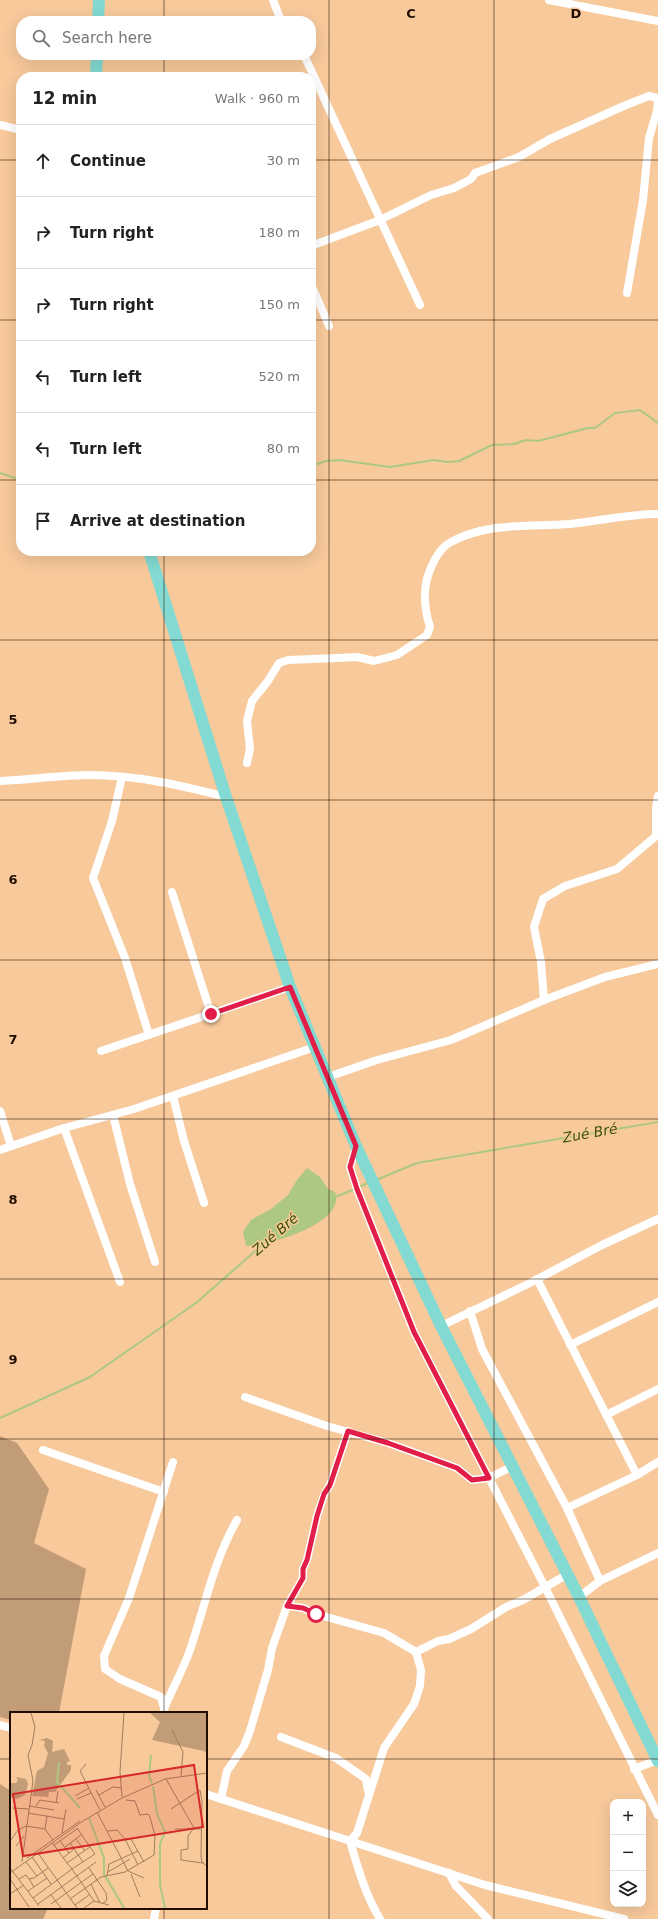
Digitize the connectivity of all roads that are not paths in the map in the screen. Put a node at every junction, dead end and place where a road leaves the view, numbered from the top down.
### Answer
1 (99, 0) edge
2 (273, 0) edge
3 (549, 0) edge
4 (98, 16) edge
5 (278, 16) edge
6 (658, 21) edge
7 (97, 60) edge
8 (306, 60) edge
9 (96, 72) edge
10 (312, 72) edge
11 (316, 81) edge
12 (658, 98) edge
13 (658, 101) edge
14 (0, 125) edge
15 (16, 129) edge
16 (380, 220) junction
17 (316, 244) edge
18 (627, 294) dead end
19 (316, 295) edge
20 (420, 305) dead end
21 (330, 326) dead end
22 (658, 514) edge
23 (151, 556) edge
24 (247, 763) dead end
25 (122, 777) junction
26 (0, 781) edge
27 (658, 796) edge
28 (226, 797) junction
29 (657, 836) edge
30 (172, 892) dead end
31 (658, 964) edge
32 (290, 987) junction
33 (544, 1000) junction
34 (211, 1014) junction
35 (150, 1035) junction
36 (315, 1047) junction
37 (101, 1051) dead end
38 (328, 1077) junction
39 (173, 1096) junction
40 (0, 1112) edge
41 (113, 1115) junction
42 (64, 1128) junction
43 (11, 1146) junction
44 (356, 1146) junction
45 (0, 1150) edge
46 (204, 1203) dead end
47 (658, 1219) edge
48 (155, 1262) dead end
49 (537, 1279) junction
50 (120, 1282) dead end
51 (658, 1302) edge
52 (470, 1311) junction
53 (440, 1326) junction
54 (570, 1345) junction
55 (658, 1389) edge
56 (245, 1396) dead end
57 (606, 1415) junction
58 (348, 1431) junction
59 (43, 1450) dead end
60 (173, 1462) dead end
61 (658, 1462) edge
62 (511, 1467) junction
63 (637, 1475) junction
64 (489, 1478) junction
65 (164, 1492) junction
66 (567, 1508) junction
67 (237, 1520) dead end
68 (658, 1553) edge
69 (568, 1574) junction
70 (600, 1581) junction
71 (545, 1587) junction
72 (579, 1597) junction
73 (287, 1606) junction
74 (416, 1652) junction
75 (164, 1711) edge
76 (0, 1725) edge
77 (10, 1728) edge
78 (281, 1736) dead end
79 (658, 1761) edge
80 (634, 1769) junction
81 (207, 1794) edge
82 (368, 1798) junction
83 (221, 1799) junction
84 (658, 1815) edge
85 (350, 1840) junction
86 (449, 1873) junction
87 (156, 1909) edge
88 (154, 1919) edge
89 (380, 1919) edge
90 (488, 1919) edge
91 (624, 1919) edge

1 - 4 main road
2 - 5 street
3 - 6 street
7 - 9 main road
8 - 10 street
11 - 16 street
12 - 16 street
13 - 18 street
14 - 15 street
16 - 17 street
16 - 20 street
19 - 21 street
22 - 24 street
23 - 28 main road
25 - 26 street
25 - 28 street
25 - 35 street
27 - 29 street
28 - 32 main road
29 - 33 street
30 - 34 street
31 - 33 street
32 - 34 street
32 - 36 main road
33 - 38 street
34 - 35 street
35 - 37 street
36 - 38 main road
36 - 39 street
38 - 44 main road
39 - 41 street
39 - 46 street
40 - 43 street
41 - 42 street
41 - 48 street
42 - 43 street
42 - 50 street
43 - 45 street
44 - 53 main road
44 - 64 street
47 - 49 street
49 - 52 street
49 - 54 street
51 - 54 street
52 - 53 street
52 - 66 street
53 - 62 main road
54 - 57 street
55 - 57 street
56 - 58 street
57 - 63 street
58 - 64 street
58 - 73 street
59 - 65 street
60 - 65 street
61 - 63 street
62 - 64 street
62 - 69 main road
63 - 66 street
64 - 71 street
65 - 75 street
66 - 70 street
67 - 75 street
68 - 70 street
69 - 71 street
69 - 72 main road
70 - 72 street
71 - 74 street
71 - 80 street
72 - 79 main road
73 - 74 street
73 - 83 street
74 - 82 street
76 - 77 street
78 - 82 street
79 - 80 street
80 - 84 street
81 - 83 street
82 - 85 street
83 - 85 street
85 - 86 street
85 - 89 street
86 - 90 street
86 - 91 street
87 - 88 street

